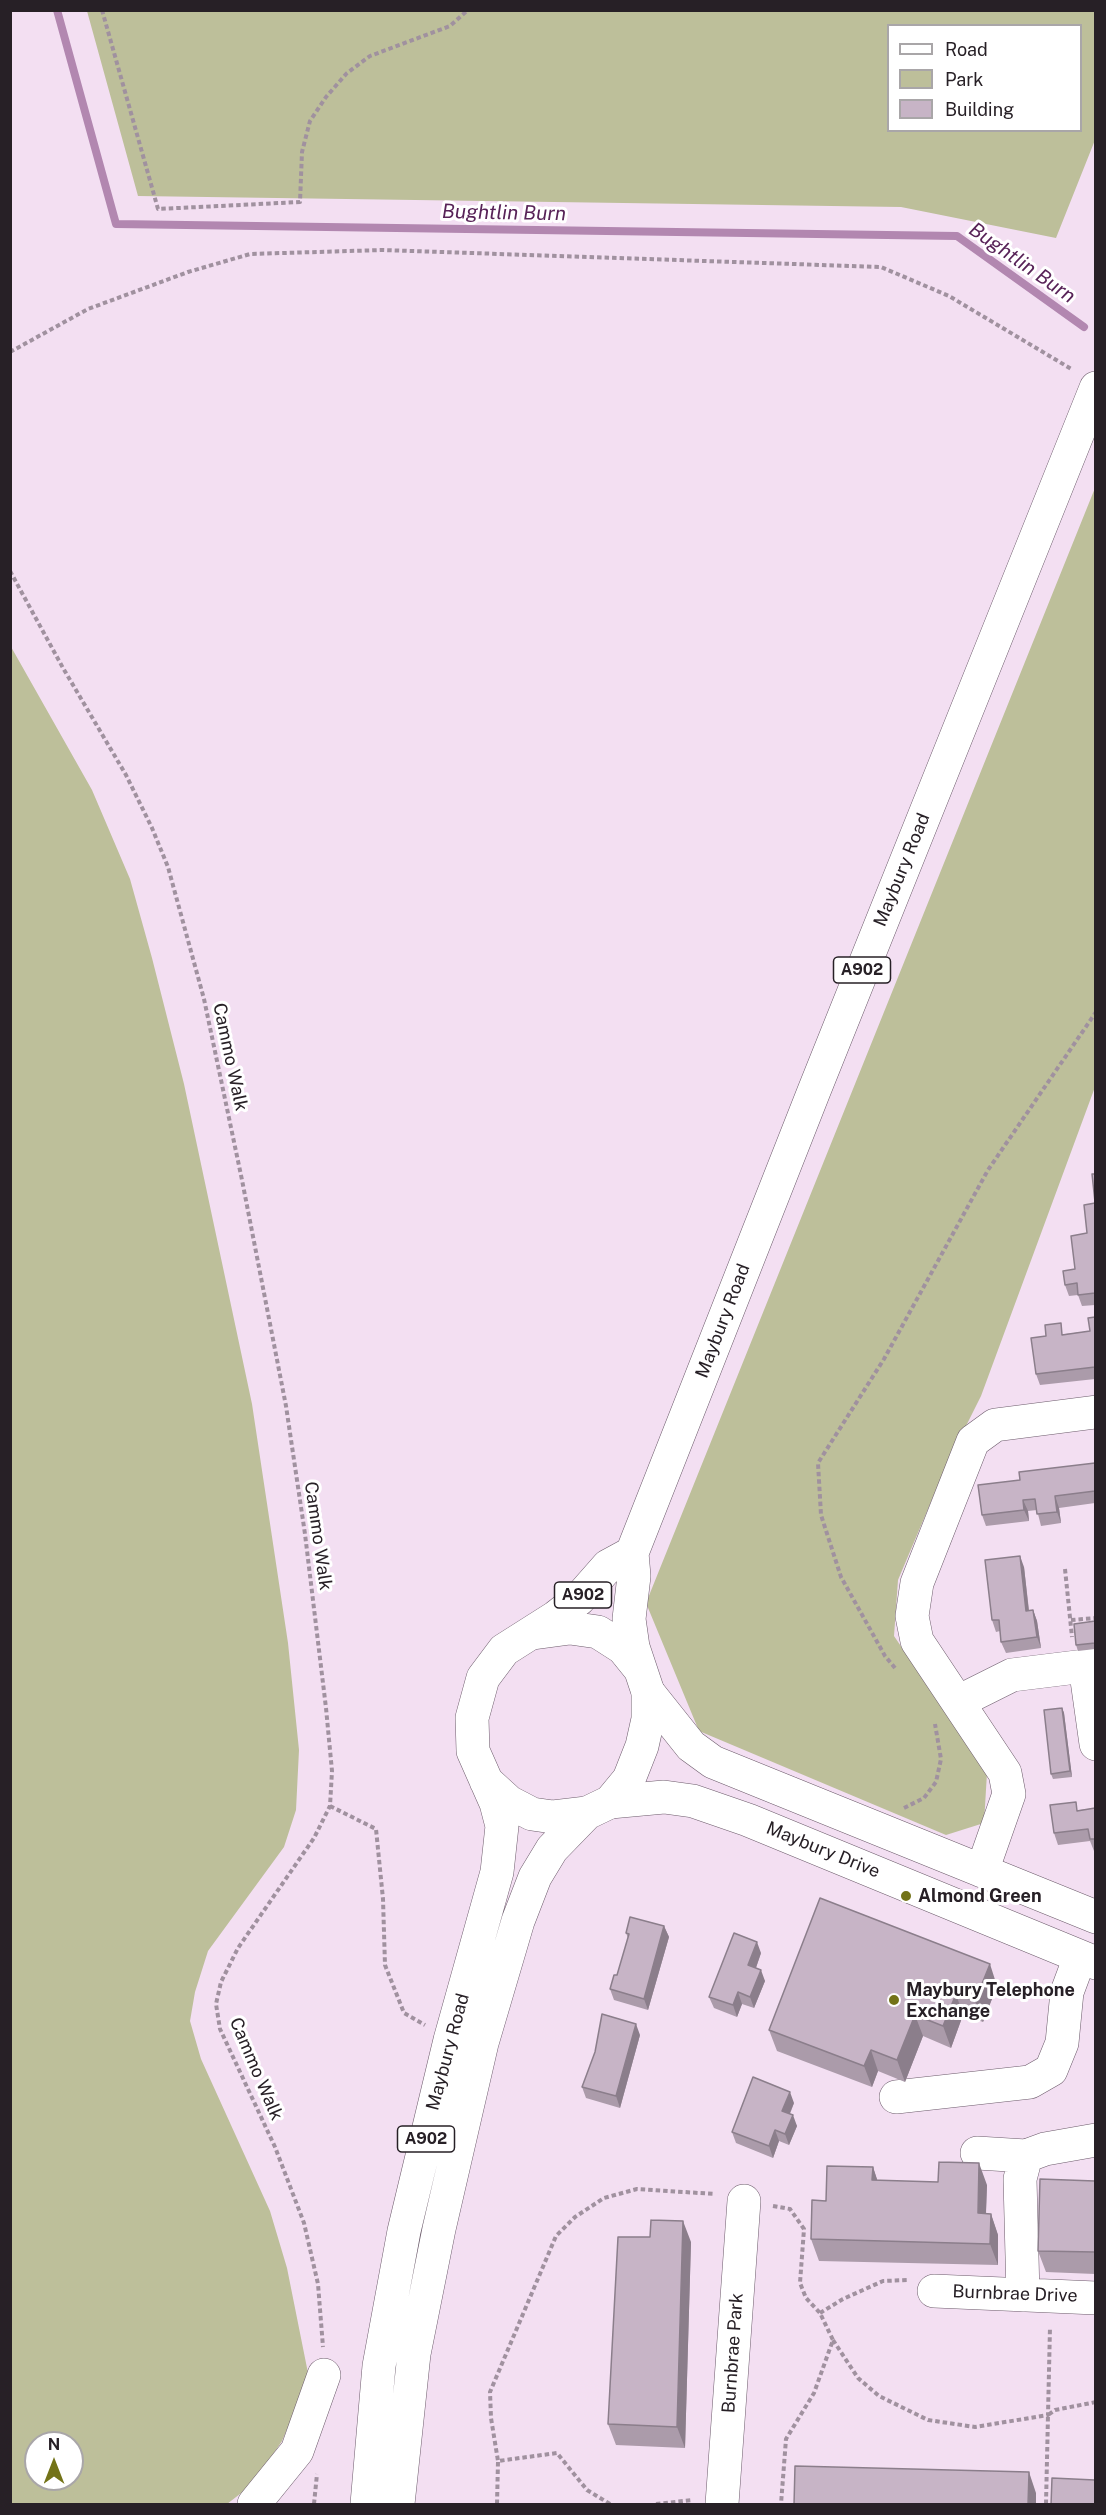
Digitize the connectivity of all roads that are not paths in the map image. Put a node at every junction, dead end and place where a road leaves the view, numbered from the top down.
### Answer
1 (1086, 380) edge
2 (1095, 1412) edge
3 (632, 1553) junction
4 (531, 1634) junction
5 (1085, 1666) edge
6 (645, 1682) junction
7 (946, 1712) junction
8 (1095, 1744) edge
9 (486, 1781) junction
10 (599, 1808) junction
11 (982, 1871) junction
12 (1095, 1917) edge
13 (1088, 1960) edge
14 (896, 2097) dead end
15 (1095, 2140) edge
16 (977, 2153) dead end
17 (1026, 2156) junction
18 (744, 2201) road end
19 (934, 2291) road end
20 (1037, 2295) junction
21 (1095, 2298) edge
22 (324, 2375) road end
23 (254, 2505) edge
24 (367, 2505) edge
25 (398, 2505) edge
26 (722, 2505) edge

1 - 3 main road, Maybury Road / A902
2 - 7 main road
3 - 4 main road, Maybury Road / A902
3 - 6 main road, Maybury Road / A902
4 - 6 main road, Maybury Road / A902
4 - 9 main road, Maybury Road / A902
5 - 7 main road
5 - 8 main road
6 - 10 main road, Maybury Road / A902
6 - 11 main road
7 - 11 main road
9 - 10 main road, Maybury Road / A902
9 - 24 main road, Maybury Road / A902
10 - 13 main road, Maybury Drive
10 - 25 main road, Maybury Road / A902
11 - 12 main road
13 - 14 main road
15 - 17 main road
16 - 17 main road
17 - 20 main road
18 - 26 main road, Burnbrae Park
19 - 20 main road, Burnbrae Drive
20 - 21 main road, Burnbrae Drive
22 - 23 main road

